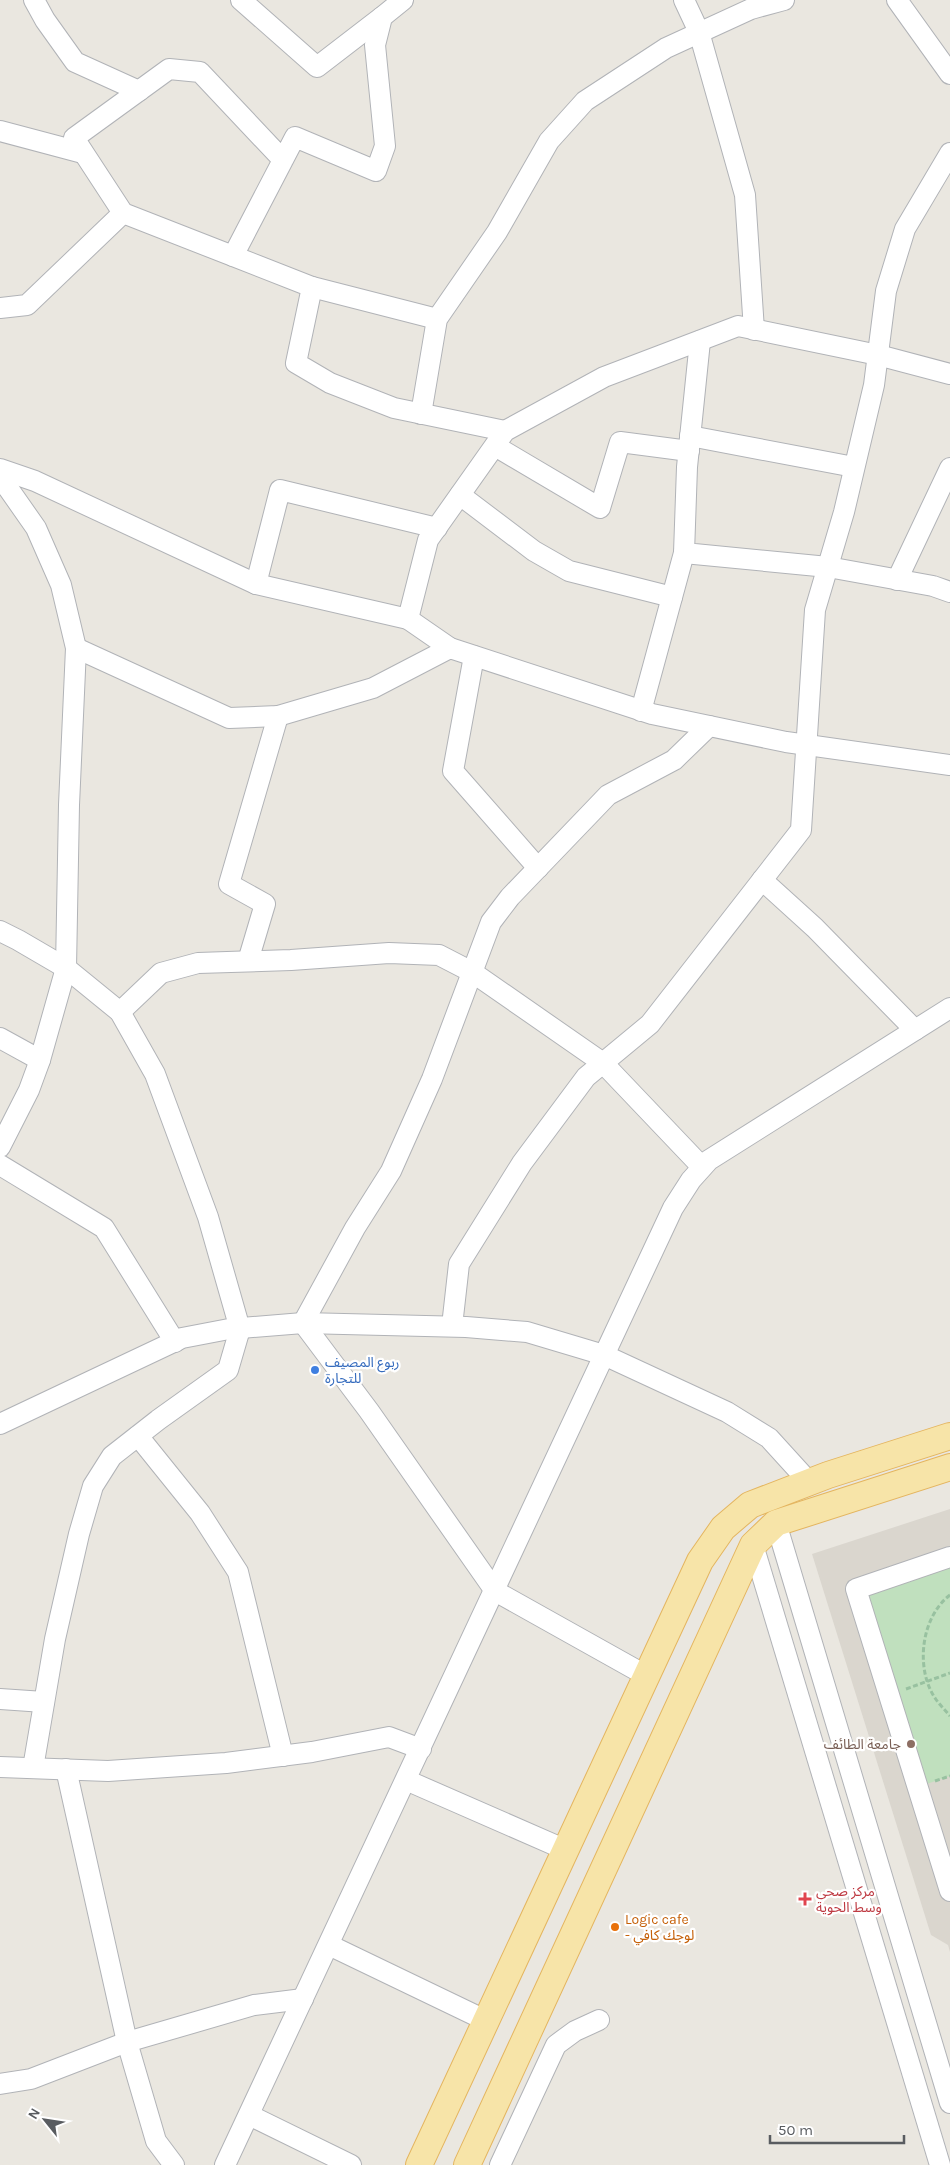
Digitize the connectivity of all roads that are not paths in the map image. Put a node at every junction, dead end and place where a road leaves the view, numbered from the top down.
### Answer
1 (34, 0) edge
2 (241, 0) edge
3 (403, 0) edge
4 (684, 0) edge
5 (784, 0) edge
6 (897, 0) edge
7 (382, 17) junction
8 (699, 32) junction
9 (950, 74) edge
10 (138, 91) junction
11 (0, 131) edge
12 (83, 153) junction
13 (949, 156) edge
14 (283, 160) junction
15 (123, 213) junction
16 (233, 256) junction
17 (312, 287) junction
18 (0, 308) edge
19 (437, 319) junction
20 (754, 330) junction
21 (700, 340) junction
22 (878, 355) junction
23 (950, 374) edge
24 (421, 414) junction
25 (500, 439) junction
26 (690, 443) junction
27 (854, 468) junction
28 (0, 469) edge
29 (950, 469) edge
30 (0, 482) edge
31 (460, 495) junction
32 (437, 528) junction
33 (684, 553) junction
34 (828, 567) junction
35 (897, 580) junction
36 (256, 584) junction
37 (950, 592) edge
38 (672, 597) junction
39 (408, 619) junction
40 (76, 648) junction
41 (450, 648) junction
42 (474, 656) junction
43 (641, 711) junction
44 (278, 716) junction
45 (709, 726) junction
46 (805, 745) junction
47 (950, 765) edge
48 (538, 868) junction
49 (762, 880) junction
50 (0, 931) edge
51 (248, 961) junction
52 (66, 968) junction
53 (472, 972) junction
54 (950, 1008) edge
55 (120, 1012) junction
56 (915, 1030) junction
57 (0, 1038) edge
58 (40, 1060) junction
59 (603, 1063) junction
60 (0, 1147) edge
61 (0, 1165) edge
62 (702, 1167) junction
63 (303, 1323) junction
64 (452, 1326) junction
65 (240, 1328) junction
66 (175, 1342) junction
67 (604, 1355) junction
68 (0, 1424) edge
69 (138, 1436) junction
70 (950, 1436) edge
71 (950, 1468) edge
72 (809, 1482) junction
73 (776, 1523) junction
74 (753, 1545) junction
75 (950, 1557) edge
76 (495, 1591) junction
77 (647, 1676) junction
78 (0, 1699) edge
79 (44, 1702) junction
80 (421, 1749) junction
81 (284, 1756) junction
82 (0, 1767) edge
83 (33, 1768) junction
84 (66, 1769) junction
85 (406, 1780) junction
86 (566, 1850) junction
87 (950, 1890) edge
88 (329, 1945) junction
89 (303, 1999) junction
90 (599, 2020) dead end
91 (486, 2021) junction
92 (127, 2042) junction
93 (0, 2084) edge
94 (950, 2103) edge
95 (249, 2115) junction
96 (174, 2165) edge
97 (225, 2165) edge
98 (351, 2165) edge
99 (419, 2165) edge
100 (467, 2165) edge
101 (500, 2165) edge
102 (940, 2165) edge

1 - 10 street
2 - 7 street
3 - 7 street
4 - 8 street
5 - 8 street
6 - 9 street
7 - 14 street
8 - 19 street
8 - 20 street
10 - 12 street
10 - 14 street
11 - 12 street
12 - 15 street
13 - 22 street
14 - 16 street
15 - 16 street
15 - 18 street
16 - 17 street
17 - 19 street
17 - 24 street
19 - 24 street
20 - 21 street
20 - 22 street
21 - 25 street
21 - 26 street
22 - 23 street
22 - 27 street
24 - 25 street
25 - 26 street
25 - 31 street
26 - 27 street
26 - 33 street
27 - 34 street
28 - 36 street
29 - 35 street
30 - 40 street
31 - 32 street
31 - 38 street
32 - 36 street
32 - 39 street
33 - 34 street
33 - 38 street
34 - 35 street
34 - 46 street
35 - 37 street
36 - 39 street
38 - 43 street
39 - 41 street
40 - 44 street
40 - 52 street
41 - 42 street
41 - 44 street
42 - 43 street
42 - 48 street
43 - 45 street
44 - 51 street
45 - 46 street
45 - 48 street
46 - 47 street
46 - 49 street
48 - 53 street
49 - 56 street
49 - 59 street
50 - 52 street
51 - 53 street
51 - 55 street
52 - 55 street
52 - 58 street
53 - 59 street
53 - 63 street
54 - 56 street
55 - 65 street
56 - 62 street
57 - 58 street
58 - 60 street
59 - 62 street
59 - 64 street
61 - 66 street
62 - 67 street
63 - 64 street
63 - 65 street
63 - 76 street
64 - 67 street
65 - 66 street
65 - 69 street
66 - 68 street
67 - 72 street
67 - 76 street
69 - 79 street
69 - 81 street
70 - 72 main road
71 - 73 main road
72 - 77 main road
73 - 74 main road
73 - 94 street
74 - 100 main road
74 - 102 street
75 - 87 street
76 - 77 street
76 - 80 street
77 - 86 main road
78 - 79 street
79 - 83 street
80 - 81 street
80 - 85 street
81 - 84 street
82 - 83 street
83 - 84 street
84 - 92 street
85 - 86 street
85 - 88 street
86 - 91 main road
88 - 89 street
88 - 91 street
89 - 92 street
89 - 95 street
90 - 101 street
91 - 99 main road
92 - 93 street
92 - 96 street
95 - 97 street
95 - 98 street

